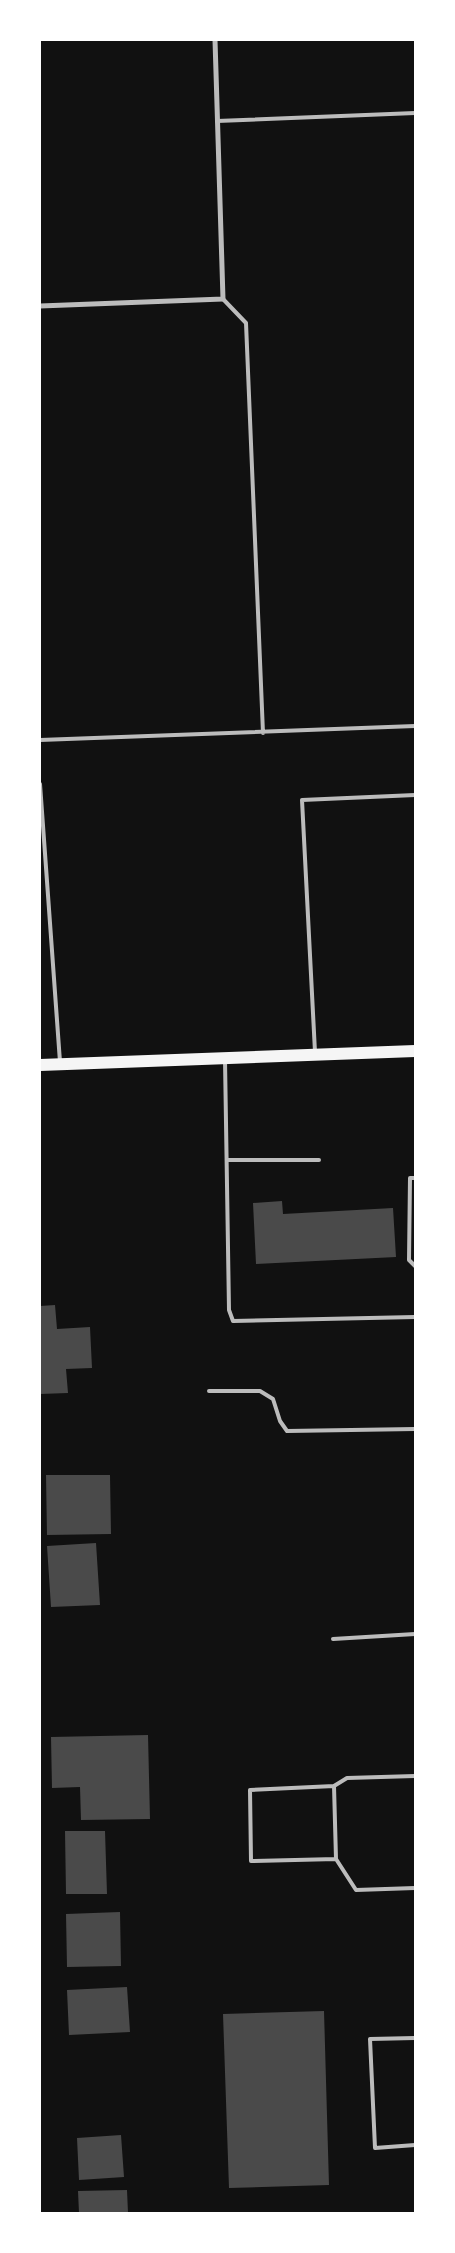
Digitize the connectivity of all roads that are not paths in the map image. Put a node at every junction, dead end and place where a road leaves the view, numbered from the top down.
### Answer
1 (214, 40) edge
2 (415, 113) edge
3 (217, 122) junction
4 (223, 299) junction
5 (40, 306) edge
6 (415, 726) edge
7 (262, 733) junction
8 (40, 740) edge
9 (40, 784) edge
10 (415, 795) edge
11 (415, 1051) edge
12 (315, 1055) junction
13 (225, 1058) junction
14 (60, 1064) junction
15 (40, 1065) edge
16 (227, 1160) junction
17 (319, 1160) dead end
18 (415, 1178) edge
19 (415, 1266) edge
20 (415, 1316) edge
21 (209, 1390) dead end
22 (415, 1429) edge
23 (415, 1634) edge
24 (333, 1639) dead end
25 (415, 1776) edge
26 (334, 1786) junction
27 (336, 1859) junction
28 (415, 1888) edge
29 (415, 2038) edge
30 (415, 2145) edge

1 - 3 street
2 - 3 lane
3 - 4 street
4 - 5 street
4 - 7 lane
6 - 7 lane
7 - 8 lane
9 - 14 lane
10 - 12 lane
11 - 12 main road
12 - 13 main road
13 - 14 main road
13 - 16 lane
14 - 15 main road
16 - 17 lane
16 - 20 lane
18 - 19 lane
21 - 22 lane
23 - 24 lane
25 - 26 lane
26 - 27 lane
26 - 27 lane
27 - 28 lane
29 - 30 lane

